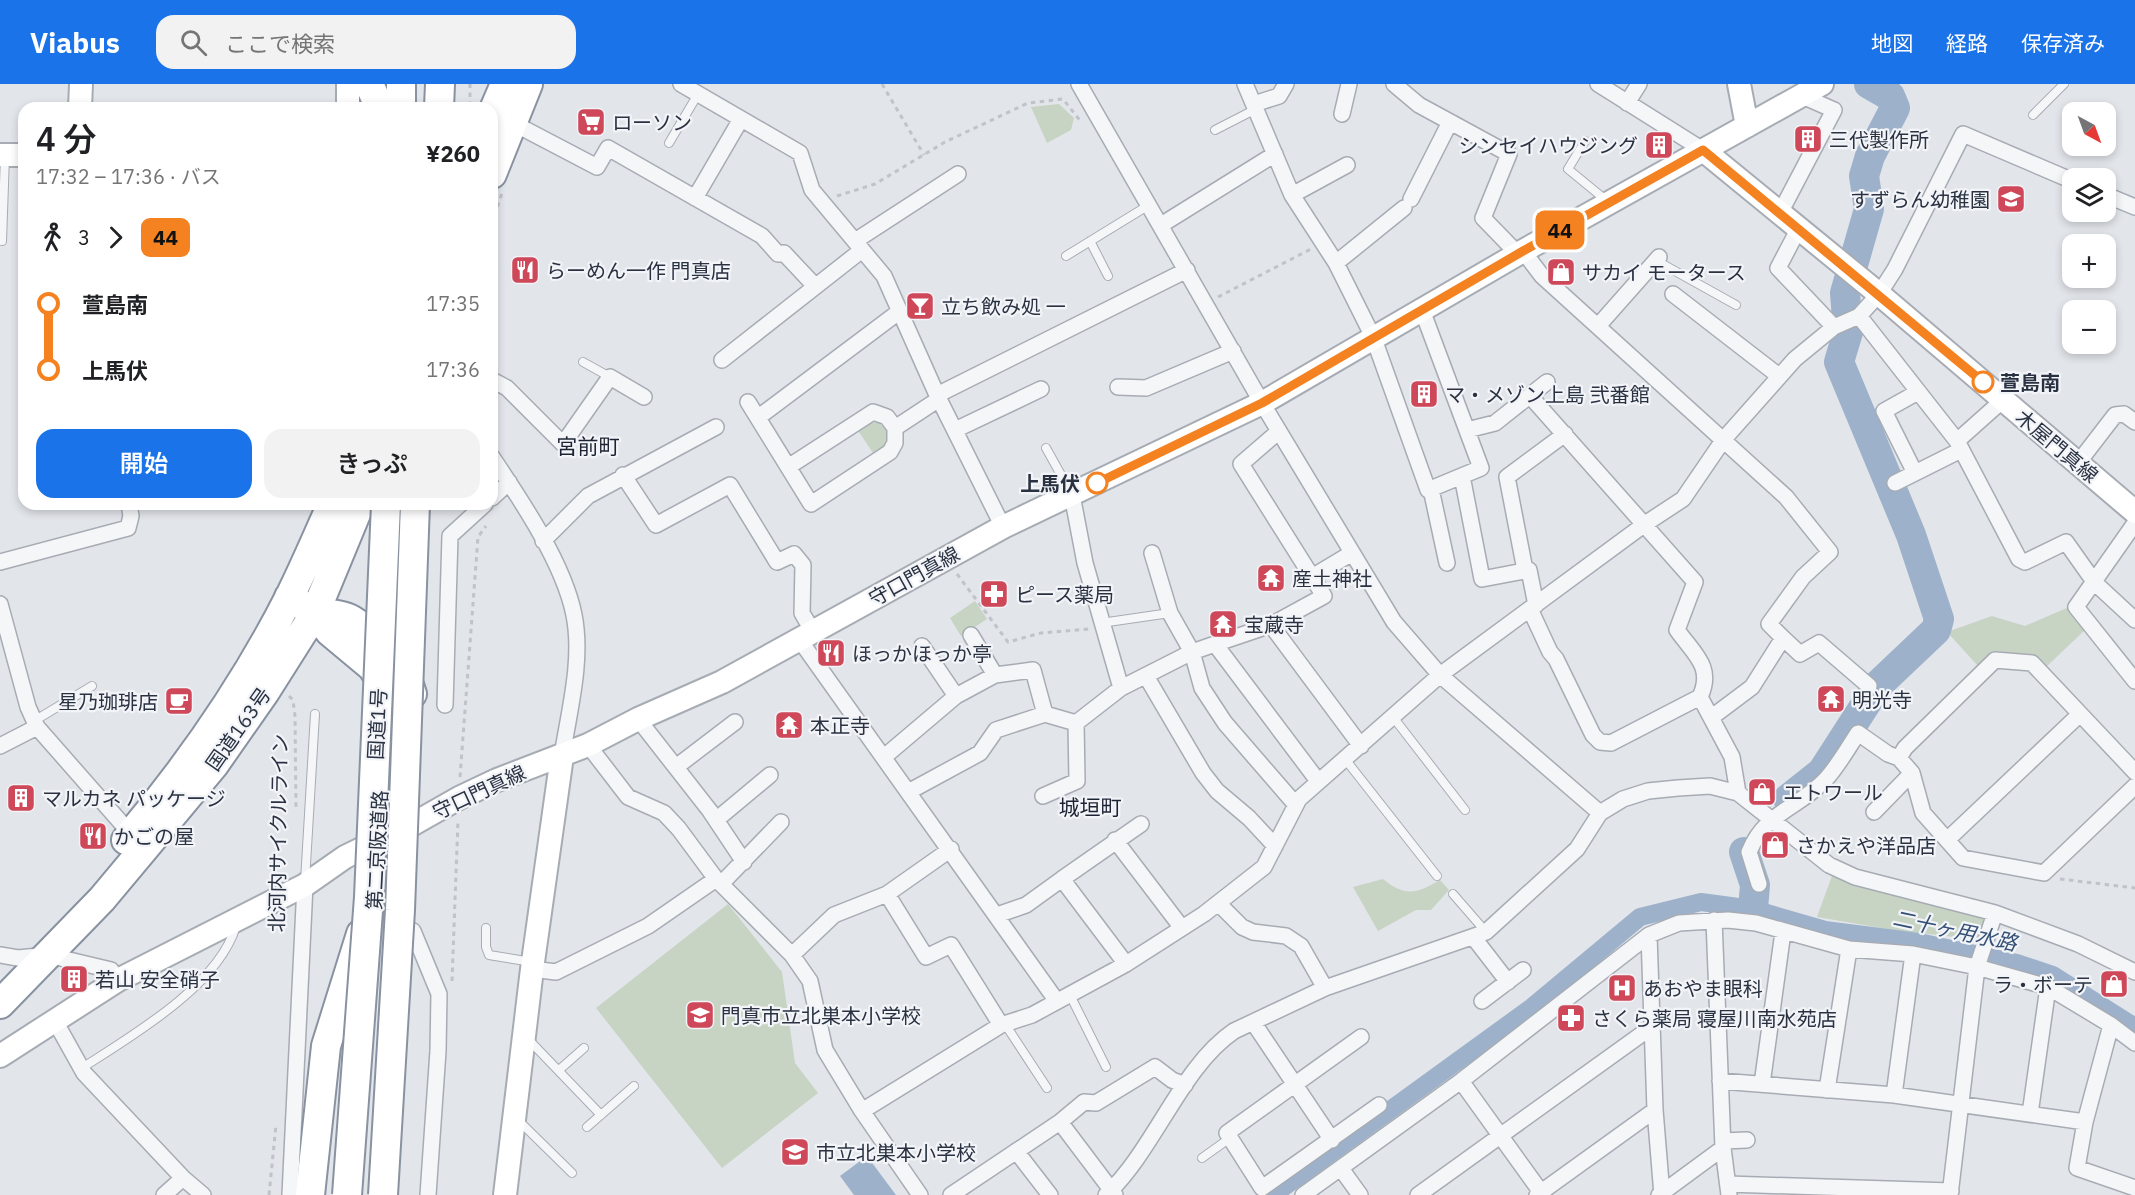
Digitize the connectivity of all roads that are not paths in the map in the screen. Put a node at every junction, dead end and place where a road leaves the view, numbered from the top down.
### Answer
1 (81, 84) edge
2 (396, 84) edge
3 (401, 84) edge
4 (428, 84) edge
5 (433, 84) edge
6 (440, 84) edge
7 (505, 84) edge
8 (528, 84) edge
9 (1079, 84) edge
10 (1245, 84) edge
11 (1286, 84) edge
12 (1349, 84) edge
13 (1394, 84) edge
14 (1598, 84) edge
15 (1640, 84) edge
16 (1739, 84) edge
17 (1822, 84) edge
18 (2064, 84) edge
19 (692, 88) edge
20 (354, 95) edge
21 (1802, 96) junction
22 (80, 102) edge
23 (368, 102) edge
24 (395, 102) edge
25 (401, 102) edge
26 (427, 102) edge
27 (432, 102) edge
28 (439, 102) edge
29 (1627, 103) junction
30 (1255, 106) junction
31 (1342, 114) dead end
32 (2033, 116) dead end
33 (502, 118) edge
34 (741, 119) junction
35 (1450, 122) junction
36 (1747, 126) junction
37 (1215, 130) dead end
38 (498, 140) edge
39 (1585, 141) dead end
40 (669, 143) dead end
41 (1703, 150) junction
42 (1275, 154) junction
43 (10, 155) edge
44 (1347, 165) dead end
45 (958, 174) dead end
46 (2062, 176) edge
47 (1292, 195) junction
48 (695, 198) junction
49 (2116, 199) edge
50 (1609, 203) junction
51 (1149, 205) junction
52 (2135, 207) edge
53 (1780, 213) junction
54 (1161, 225) junction
55 (1799, 228) junction
56 (2, 241) dead end
57 (1090, 241) junction
58 (858, 245) junction
59 (1521, 252) junction
60 (1066, 256) dead end
61 (1658, 259) joint
62 (1336, 263) junction
63 (1187, 270) junction
64 (1108, 276) dead end
65 (815, 286) junction
66 (1673, 294) dead end
67 (1879, 294) junction
68 (1736, 305) dead end
69 (1422, 310) junction
70 (900, 311) junction
71 (1859, 316) junction
72 (1598, 326) junction
73 (1834, 327) junction
74 (1374, 339) junction
75 (1233, 351) junction
76 (722, 360) dead end
77 (583, 362) dead end
78 (1779, 376) junction
79 (610, 377) junction
80 (1547, 382) dead end
81 (498, 383) edge
82 (1118, 387) dead end
83 (1041, 389) dead end
84 (1918, 392) junction
85 (644, 397) dead end
86 (938, 397) junction
87 (1531, 397) junction
88 (2003, 400) junction
89 (748, 402) dead end
90 (1262, 403) junction
91 (764, 413) dead end
92 (2135, 422) edge
93 (716, 427) dead end
94 (895, 428) junction
95 (955, 430) junction
96 (1467, 430) junction
97 (1279, 431) junction
98 (1564, 434) junction
99 (1724, 439) junction
100 (1959, 445) junction
101 (1046, 448) dead end
102 (2078, 463) junction
103 (498, 466) edge
104 (788, 467) junction
105 (1915, 473) junction
106 (623, 475) junction
107 (1462, 476) junction
108 (509, 482) junction
109 (1895, 483) dead end
110 (1431, 489) junction
111 (498, 492) edge
112 (1072, 495) junction
113 (130, 510) edge
114 (329, 510) edge
115 (358, 510) edge
116 (388, 510) edge
117 (388, 510) edge
118 (417, 510) edge
119 (417, 510) edge
120 (478, 510) edge
121 (2135, 512) edge
122 (2135, 523) edge
123 (1645, 524) junction
124 (1003, 527) junction
125 (543, 541) junction
126 (1352, 553) junction
127 (1152, 554) dead end
128 (0, 562) edge
129 (1447, 563) dead end
130 (1525, 570) junction
131 (1312, 577) junction
132 (2095, 583) junction
133 (290, 597) junction
134 (0, 604) edge
135 (1533, 607) junction
136 (315, 613) junction
137 (1170, 613) junction
138 (2135, 620) edge
139 (1102, 625) junction
140 (1271, 625) junction
141 (806, 635) junction
142 (971, 635) dead end
143 (1783, 638) junction
144 (1215, 644) junction
145 (922, 646) dead end
146 (1192, 652) junction
147 (995, 675) junction
148 (1440, 675) junction
149 (1146, 676) junction
150 (2135, 681) edge
151 (92, 686) dead end
152 (1869, 686) dead end
153 (1121, 688) junction
154 (956, 696) junction
155 (1700, 697) junction
156 (445, 705) dead end
157 (315, 714) dead end
158 (1046, 714) junction
159 (2079, 715) junction
160 (1393, 717) junction
161 (1712, 717) junction
162 (638, 719) junction
163 (735, 722) dead end
164 (1076, 723) junction
165 (36, 724) junction
166 (588, 745) junction
167 (0, 746) edge
168 (1361, 746) junction
169 (562, 756) junction
170 (884, 757) junction
171 (1899, 758) junction
172 (1345, 759) junction
173 (676, 767) junction
174 (2135, 772) edge
175 (1912, 773) junction
176 (770, 774) dead end
177 (1318, 781) junction
178 (2135, 786) edge
179 (910, 791) junction
180 (1738, 794) junction
181 (1043, 796) dead end
182 (1296, 805) junction
183 (1465, 810) dead end
184 (1874, 812) dead end
185 (1599, 813) junction
186 (1770, 819) junction
187 (716, 820) junction
188 (781, 822) dead end
189 (1140, 824) dead end
190 (404, 829) junction
191 (131, 834) junction
192 (1115, 840) junction
193 (1947, 840) junction
194 (1275, 846) junction
195 (951, 849) junction
196 (744, 862) junction
197 (1437, 876) dead end
198 (1062, 879) junction
199 (718, 881) junction
200 (1759, 884) dead end
201 (304, 885) junction
202 (887, 894) junction
203 (1453, 894) dead end
204 (1218, 903) junction
205 (1995, 913) junction
206 (997, 915) junction
207 (238, 919) junction
208 (1714, 920) junction
209 (486, 928) dead end
210 (1182, 928) junction
211 (413, 931) junction
212 (1783, 932) junction
213 (1480, 935) junction
214 (1649, 935) junction
215 (1849, 949) junction
216 (1913, 954) junction
217 (48, 955) junction
218 (792, 955) junction
219 (1979, 962) junction
220 (6, 963) edge
221 (1126, 964) junction
222 (533, 965) junction
223 (1522, 970) dead end
224 (2135, 972) edge
225 (118, 980) junction
226 (1508, 982) junction
227 (2048, 987) junction
228 (1325, 988) junction
229 (1063, 997) junction
230 (1482, 1001) dead end
231 (0, 1004) edge
232 (55, 1021) junction
233 (1253, 1022) junction
234 (2111, 1024) junction
235 (1003, 1025) junction
236 (1653, 1026) junction
237 (524, 1035) junction
238 (1361, 1037) dead end
239 (2135, 1043) edge
240 (584, 1048) dead end
241 (0, 1056) edge
242 (1106, 1067) dead end
243 (82, 1068) junction
244 (559, 1070) junction
245 (1461, 1081) junction
246 (1720, 1081) junction
247 (1294, 1083) junction
248 (1762, 1084) junction
249 (1185, 1085) junction
250 (634, 1086) dead end
251 (1047, 1088) dead end
252 (1827, 1090) junction
253 (1894, 1095) junction
254 (1962, 1104) junction
255 (1379, 1105) dead end
256 (1655, 1110) junction
257 (862, 1111) junction
258 (601, 1114) junction
259 (2030, 1114) junction
260 (515, 1117) junction
261 (1060, 1122) junction
262 (2085, 1122) junction
263 (587, 1127) dead end
264 (1502, 1137) junction
265 (1230, 1138) junction
266 (1332, 1140) junction
267 (1747, 1140) dead end
268 (1723, 1144) junction
269 (1016, 1151) junction
270 (1202, 1158) dead end
271 (1342, 1170) junction
272 (572, 1173) dead end
273 (183, 1178) junction
274 (2135, 1188) edge
275 (1729, 1190) edge
276 (1111, 1193) edge
277 (1951, 1193) edge
278 (1540, 1194) edge
279 (1661, 1194) edge
280 (164, 1195) edge
281 (203, 1195) edge
282 (290, 1195) edge
283 (310, 1195) edge
284 (347, 1195) edge
285 (353, 1195) edge
286 (383, 1195) edge
287 (388, 1195) edge
288 (394, 1195) edge
289 (428, 1195) edge
290 (505, 1195) edge
291 (920, 1195) edge
292 (951, 1195) edge
293 (1050, 1195) edge
294 (1304, 1195) edge
295 (1360, 1195) edge
296 (1418, 1195) edge

1 - 22 main road
2 - 24 highway
3 - 25 highway
4 - 26 highway
5 - 27 highway
6 - 28 highway
7 - 33 highway
8 - 33 highway
9 - 51 street
10 - 30 street
11 - 30 street
12 - 31 street
13 - 35 street
14 - 29 street
15 - 29 street
16 - 36 main road
17 - 21 main road, 守口門真線
18 - 32 lane
19 - 34 street
19 - 40 lane
20 - 23 highway
21 - 36 main road, 守口門真線
21 - 53 street
29 - 41 street
30 - 37 lane
30 - 42 street
33 - 38 highway
33 - 48 street
34 - 48 street
34 - 58 street
35 - 59 street
35 - 62 street
36 - 41 main road, 守口門真線
39 - 50 lane
41 - 50 main road, 守口門真線
41 - 53 main road, 木屋門真線
42 - 47 street
42 - 54 street
43 - 56 lane
44 - 47 street
45 - 58 street
46 - 67 street
47 - 62 street
48 - 65 street
49 - 52 street
50 - 59 main road, 守口門真線
51 - 54 street
51 - 57 lane
53 - 55 main road, 木屋門真線
54 - 63 street
55 - 67 main road, 木屋門真線
55 - 73 street
57 - 60 lane
57 - 64 lane
58 - 65 street
58 - 70 street
59 - 69 main road, 守口門真線
59 - 72 street
61 - 68 lane
61 - 72 street
62 - 74 street
63 - 75 street
63 - 86 street
65 - 76 street
66 - 78 street
67 - 71 street
67 - 88 main road, 木屋門真線
69 - 74 main road, 守口門真線
69 - 96 street
70 - 86 street
70 - 91 street
71 - 73 street
71 - 84 street
72 - 99 street
73 - 78 street
74 - 90 main road, 守口門真線
74 - 110 street
75 - 82 street
75 - 90 street
77 - 79 lane
78 - 99 street
79 - 81 street
79 - 85 street
80 - 87 street
83 - 95 street
84 - 100 street
84 - 105 street
86 - 94 street
86 - 95 street
87 - 96 street
87 - 98 street
88 - 100 street
88 - 102 main road, 木屋門真線
89 - 104 street
90 - 97 street
90 - 112 main road, 守口門真線
92 - 102 street
93 - 106 street
94 - 104 street
94 - 104 street
95 - 124 street
96 - 107 street
97 - 126 street
97 - 131 street
98 - 123 street
98 - 130 street
99 - 123 street
99 - 143 street
100 - 105 street
100 - 132 street
101 - 112 lane
102 - 121 main road, 木屋門真線
103 - 108 street
105 - 109 street
106 - 125 street
106 - 141 street
107 - 110 street
107 - 130 street
108 - 111 street
108 - 125 street
110 - 129 street
112 - 124 main road, 守口門真線
112 - 139 street
113 - 128 street
114 - 133 highway, 国道163号
115 - 136 highway, 国道163号
116 - 284 highway, 国道1号, bridge
117 - 285 highway, 第二京阪道路, bridge
118 - 286 highway, 第二京阪道路, bridge
119 - 287 highway, 国道1号, bridge
120 - 156 street
122 - 132 street
123 - 135 street
123 - 155 street
124 - 141 main road, 守口門真線
125 - 169 street
126 - 131 street
126 - 148 street
127 - 137 street
130 - 135 street
131 - 140 street
132 - 138 street
132 - 150 street
133 - 136 highway
133 - 191 highway, 国道163号
134 - 165 street
135 - 148 street
135 - 155 street
136 - 190 highway
136 - 217 highway, 国道163号
137 - 139 lane
137 - 146 street
139 - 153 street
140 - 144 street
140 - 168 street
141 - 162 main road, 守口門真線
141 - 170 street
142 - 147 street
143 - 152 street
143 - 161 street
144 - 146 street
144 - 177 street
145 - 154 street
146 - 149 street
146 - 182 street
147 - 154 street
147 - 158 street
148 - 160 street
148 - 185 street
149 - 153 street
149 - 194 street
151 - 165 lane
153 - 164 street
154 - 170 street
155 - 161 street
157 - 201 lane
158 - 164 street
158 - 179 street
159 - 171 street
159 - 174 street
159 - 193 street
160 - 168 street
160 - 183 lane
161 - 180 street
162 - 166 main road, 守口門真線
162 - 173 street
163 - 173 street
164 - 181 street
165 - 167 street
165 - 191 street
166 - 169 main road, 守口門真線
166 - 199 street
168 - 172 street
169 - 190 main road, 守口門真線
169 - 222 main road
170 - 179 street
171 - 175 street
171 - 186 street
172 - 177 street
172 - 197 lane
173 - 187 street
175 - 184 street
175 - 193 street
176 - 187 street
177 - 182 street
178 - 193 street
179 - 195 street
180 - 185 street
180 - 186 street
182 - 194 street
185 - 213 street
186 - 200 street
186 - 205 street
187 - 196 street
188 - 196 street
189 - 192 street
190 - 201 main road, 守口門真線
190 - 211 highway
190 - 283 highway
191 - 220 highway, 国道163号
192 - 198 street
192 - 210 street
194 - 204 street
195 - 202 street
195 - 206 street
196 - 199 street
198 - 206 street
198 - 221 street
199 - 218 street
199 - 222 street
201 - 207 main road, 守口門真線
201 - 282 street
202 - 218 street
202 - 235 street
203 - 213 lane
204 - 210 street
204 - 228 street
205 - 219 street
205 - 224 street
206 - 229 street
207 - 225 main road, 守口門真線
207 - 243 lane
208 - 212 street
208 - 214 street
208 - 246 street
209 - 222 lane
210 - 221 street
211 - 288 highway
211 - 289 street
212 - 215 street
212 - 248 street
213 - 226 street
213 - 228 street
214 - 236 street
214 - 245 street
215 - 216 street
215 - 252 street
216 - 219 street
216 - 253 street
217 - 220 street
217 - 225 street
217 - 231 highway, 国道163号
218 - 257 street
219 - 227 street
219 - 254 street
221 - 229 street
222 - 237 main road
223 - 226 street
225 - 232 main road, 守口門真線
226 - 230 street
227 - 234 street
227 - 259 street
228 - 233 street
229 - 235 street
229 - 242 lane
232 - 241 main road, 守口門真線
232 - 243 street
233 - 247 street
233 - 249 street
234 - 239 street
234 - 262 street
235 - 251 lane
235 - 257 street
236 - 256 street
236 - 264 street
237 - 244 lane
237 - 260 main road
238 - 247 street
240 - 244 lane
243 - 273 street
244 - 258 lane
245 - 264 street
245 - 271 street
246 - 248 street
246 - 268 street
247 - 265 street
247 - 266 street
248 - 252 street
249 - 261 street
249 - 276 street
250 - 258 lane
252 - 253 street
253 - 254 street
254 - 259 street
254 - 277 street
255 - 266 street
256 - 278 street
256 - 279 street
257 - 291 street
258 - 263 lane
259 - 262 street
260 - 272 lane
260 - 290 main road
261 - 269 street
261 - 276 street
262 - 274 street
264 - 278 street
264 - 296 street
265 - 266 street
265 - 270 lane
267 - 268 street
268 - 275 street
268 - 279 street
269 - 292 street
269 - 293 street
271 - 294 street
271 - 295 street
273 - 280 street
273 - 281 street
275 - 277 street

